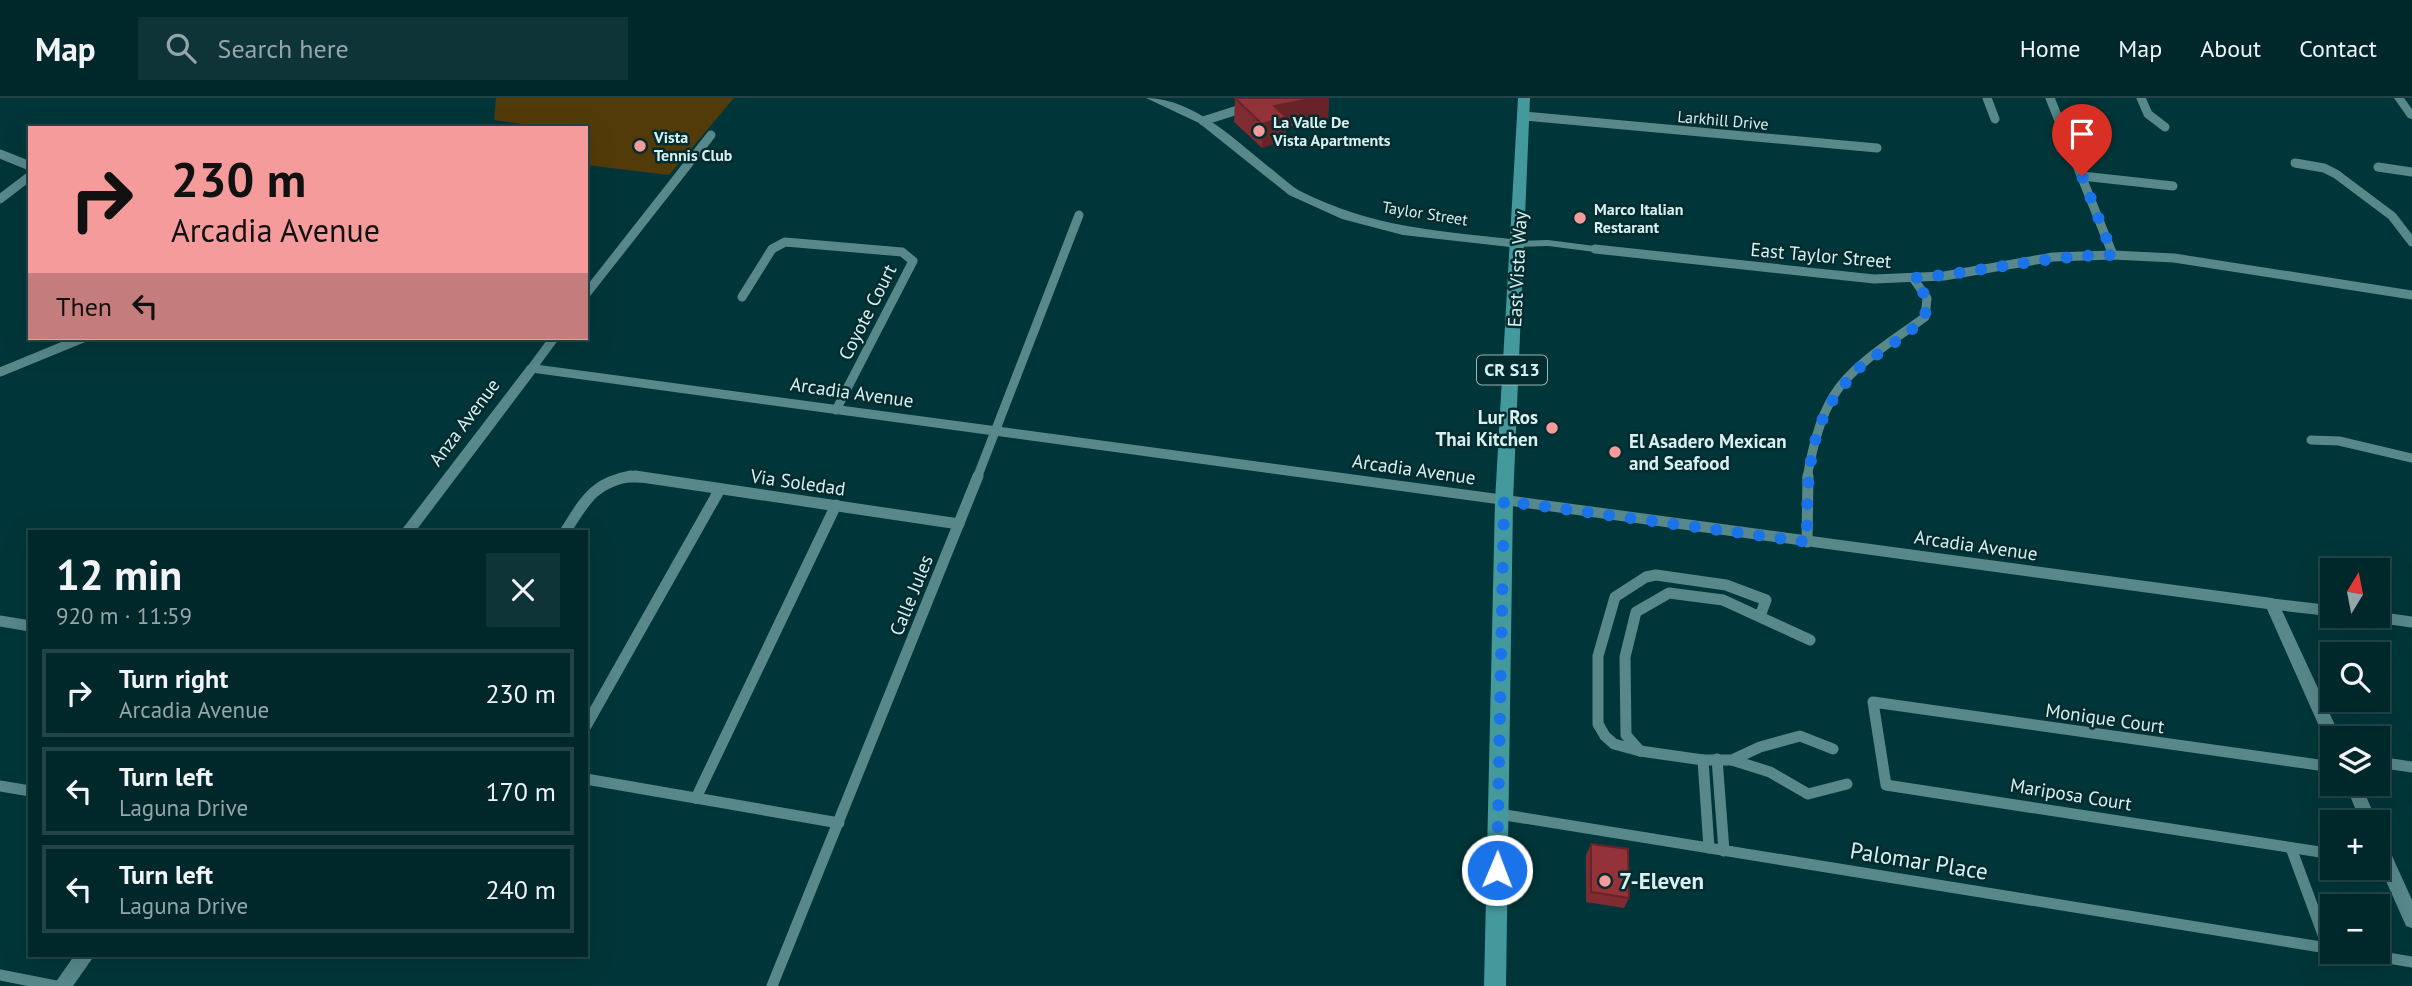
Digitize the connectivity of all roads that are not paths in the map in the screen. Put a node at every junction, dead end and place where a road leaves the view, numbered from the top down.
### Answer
1 (1152, 98) edge
2 (1524, 98) edge
3 (1987, 98) edge
4 (2050, 98) edge
5 (2141, 98) edge
6 (2399, 98) edge
7 (1259, 105) edge
8 (1524, 116) junction
9 (2412, 116) edge
10 (1995, 119) dead end
11 (1203, 121) junction
12 (2165, 127) dead end
13 (711, 135) dead end
14 (1877, 148) dead end
15 (0, 154) edge
16 (2295, 163) dead end
17 (28, 165) edge
18 (2378, 167) dead end
19 (2412, 172) edge
20 (2082, 176) junction
21 (28, 178) edge
22 (2174, 186) dead end
23 (0, 199) edge
24 (1079, 215) dead end
25 (2412, 242) edge
26 (1518, 244) junction
27 (1595, 249) joint
28 (2113, 255) junction
29 (1913, 278) junction
30 (588, 291) edge
31 (2412, 295) edge
32 (742, 297) dead end
33 (78, 340) edge
34 (552, 340) edge
35 (531, 368) junction
36 (0, 372) edge
37 (836, 410) junction
38 (996, 431) junction
39 (2311, 440) dead end
40 (2412, 458) edge
41 (720, 489) junction
42 (1504, 501) junction
43 (836, 505) junction
44 (959, 524) junction
45 (409, 530) edge
46 (566, 530) edge
47 (1807, 542) junction
48 (2272, 604) junction
49 (2320, 610) edge
50 (1760, 616) junction
51 (2390, 619) edge
52 (0, 621) edge
53 (2412, 622) edge
54 (28, 626) edge
55 (1810, 640) dead end
56 (1873, 702) joint
57 (588, 722) edge
58 (2327, 726) edge
59 (1833, 749) dead end
60 (1640, 751) junction
61 (1703, 760) junction
62 (1717, 760) junction
63 (1732, 760) junction
64 (2390, 764) edge
65 (2320, 765) edge
66 (2412, 767) edge
67 (588, 779) edge
68 (1847, 784) dead end
69 (0, 786) edge
70 (28, 791) edge
71 (696, 798) junction
72 (1499, 814) junction
73 (839, 823) junction
74 (1709, 848) junction
75 (2291, 848) junction
76 (1724, 851) junction
77 (2320, 852) edge
78 (2390, 870) edge
79 (2320, 920) edge
80 (2412, 920) edge
81 (2320, 946) edge
82 (84, 957) edge
83 (2390, 958) edge
84 (2412, 962) edge
85 (0, 975) edge
86 (56, 986) edge
87 (62, 986) edge
88 (772, 986) edge
89 (1495, 986) edge

1 - 11 main road, Taylor Street
2 - 8 main road, East Vista Way / CR S13
3 - 10 street
4 - 20 street
5 - 12 street
6 - 9 street
7 - 11 street
8 - 14 street, Larkhill Drive
8 - 26 main road, East Vista Way / CR S13
11 - 26 main road, Taylor Street
13 - 30 street
15 - 17 street
16 - 25 street
18 - 19 street
20 - 22 street
20 - 28 street
21 - 23 street
24 - 38 street, Calle Jules
26 - 27 street, East Taylor Street
26 - 42 main road, East Vista Way / CR S13
27 - 29 street, East Taylor Street
28 - 29 street, East Taylor Street
28 - 31 street, East Taylor Street
29 - 47 street
32 - 37 street, Coyote Court
33 - 36 street
34 - 35 street, Anza Avenue
35 - 37 street, Arcadia Avenue
35 - 45 street, Anza Avenue
37 - 38 street, Arcadia Avenue
38 - 42 street, Arcadia Avenue
38 - 44 street, Calle Jules
39 - 40 street
41 - 43 street, Via Soledad
41 - 46 street, Via Soledad
41 - 57 street
42 - 47 street, Arcadia Avenue
42 - 72 main road, East Vista Way / CR S13
43 - 44 street, Via Soledad
43 - 71 street
44 - 73 street, Calle Jules
47 - 48 street, Arcadia Avenue
48 - 49 street, Arcadia Avenue
48 - 58 street
50 - 55 street
50 - 60 street
50 - 60 street
51 - 53 street
52 - 54 street
56 - 65 street, Monique Court
56 - 75 street, Mariposa Court
59 - 63 street
60 - 61 street
61 - 62 street
61 - 74 street
62 - 63 street
62 - 76 street
63 - 68 street
64 - 66 street
67 - 71 street
69 - 70 street
71 - 73 street
72 - 74 street, Palomar Place
72 - 89 main road, East Vista Way / CR S13
73 - 88 street, Calle Jules
74 - 76 street, Palomar Place
75 - 77 street, Mariposa Court
75 - 79 street
76 - 81 street, Palomar Place
78 - 80 street
82 - 87 street
83 - 84 street
85 - 86 street

